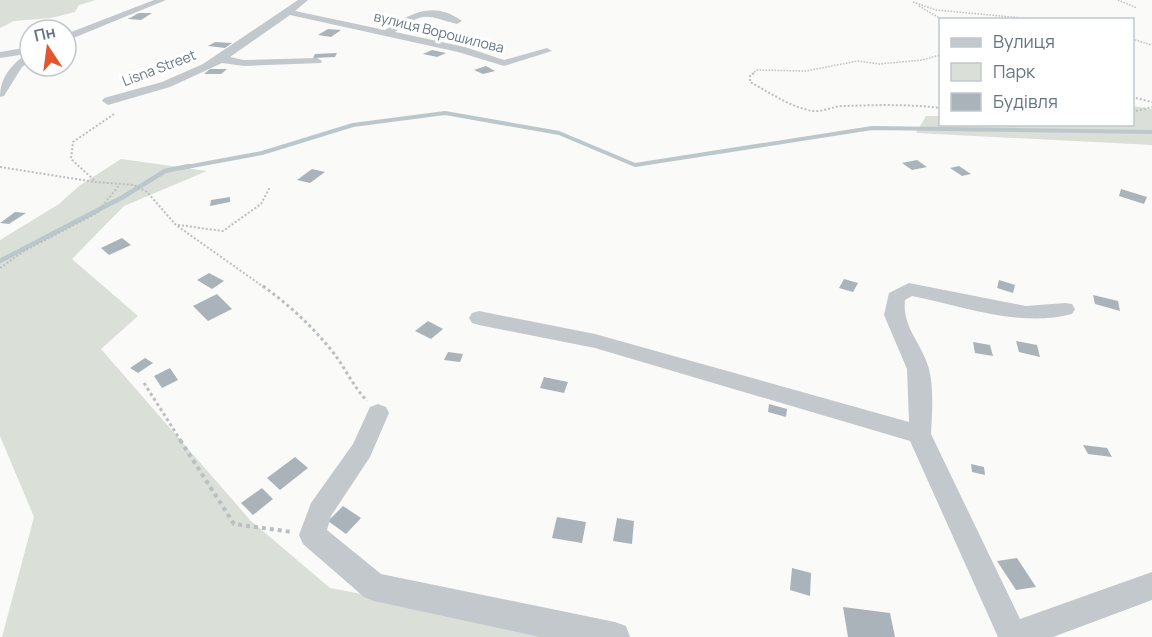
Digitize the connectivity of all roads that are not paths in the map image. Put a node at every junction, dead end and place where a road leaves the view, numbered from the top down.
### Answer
1 (162, 0) edge
2 (304, 0) edge
3 (288, 12) junction
4 (457, 21) dead end
5 (388, 32) junction
6 (78, 33) edge
7 (547, 51) dead end
8 (18, 52) edge
9 (0, 56) edge
10 (220, 59) junction
11 (317, 62) dead end
12 (18, 65) edge
13 (0, 93) edge
14 (108, 101) road end
15 (1065, 309) dead end
16 (479, 318) dead end
17 (378, 412) road end
18 (919, 434) junction
19 (1152, 586) edge
20 (615, 637) edge
21 (1013, 637) edge

1 - 6 street
2 - 3 street, Lisna Street
3 - 5 street, вулиця Ворошилова
3 - 10 street, Lisna Street
4 - 5 street
5 - 7 street, вулиця Ворошилова
8 - 9 street
10 - 11 street, Lisna Street
10 - 14 street, Lisna Street
12 - 13 street
15 - 18 street
16 - 18 street
17 - 20 street
18 - 21 street
19 - 21 street

